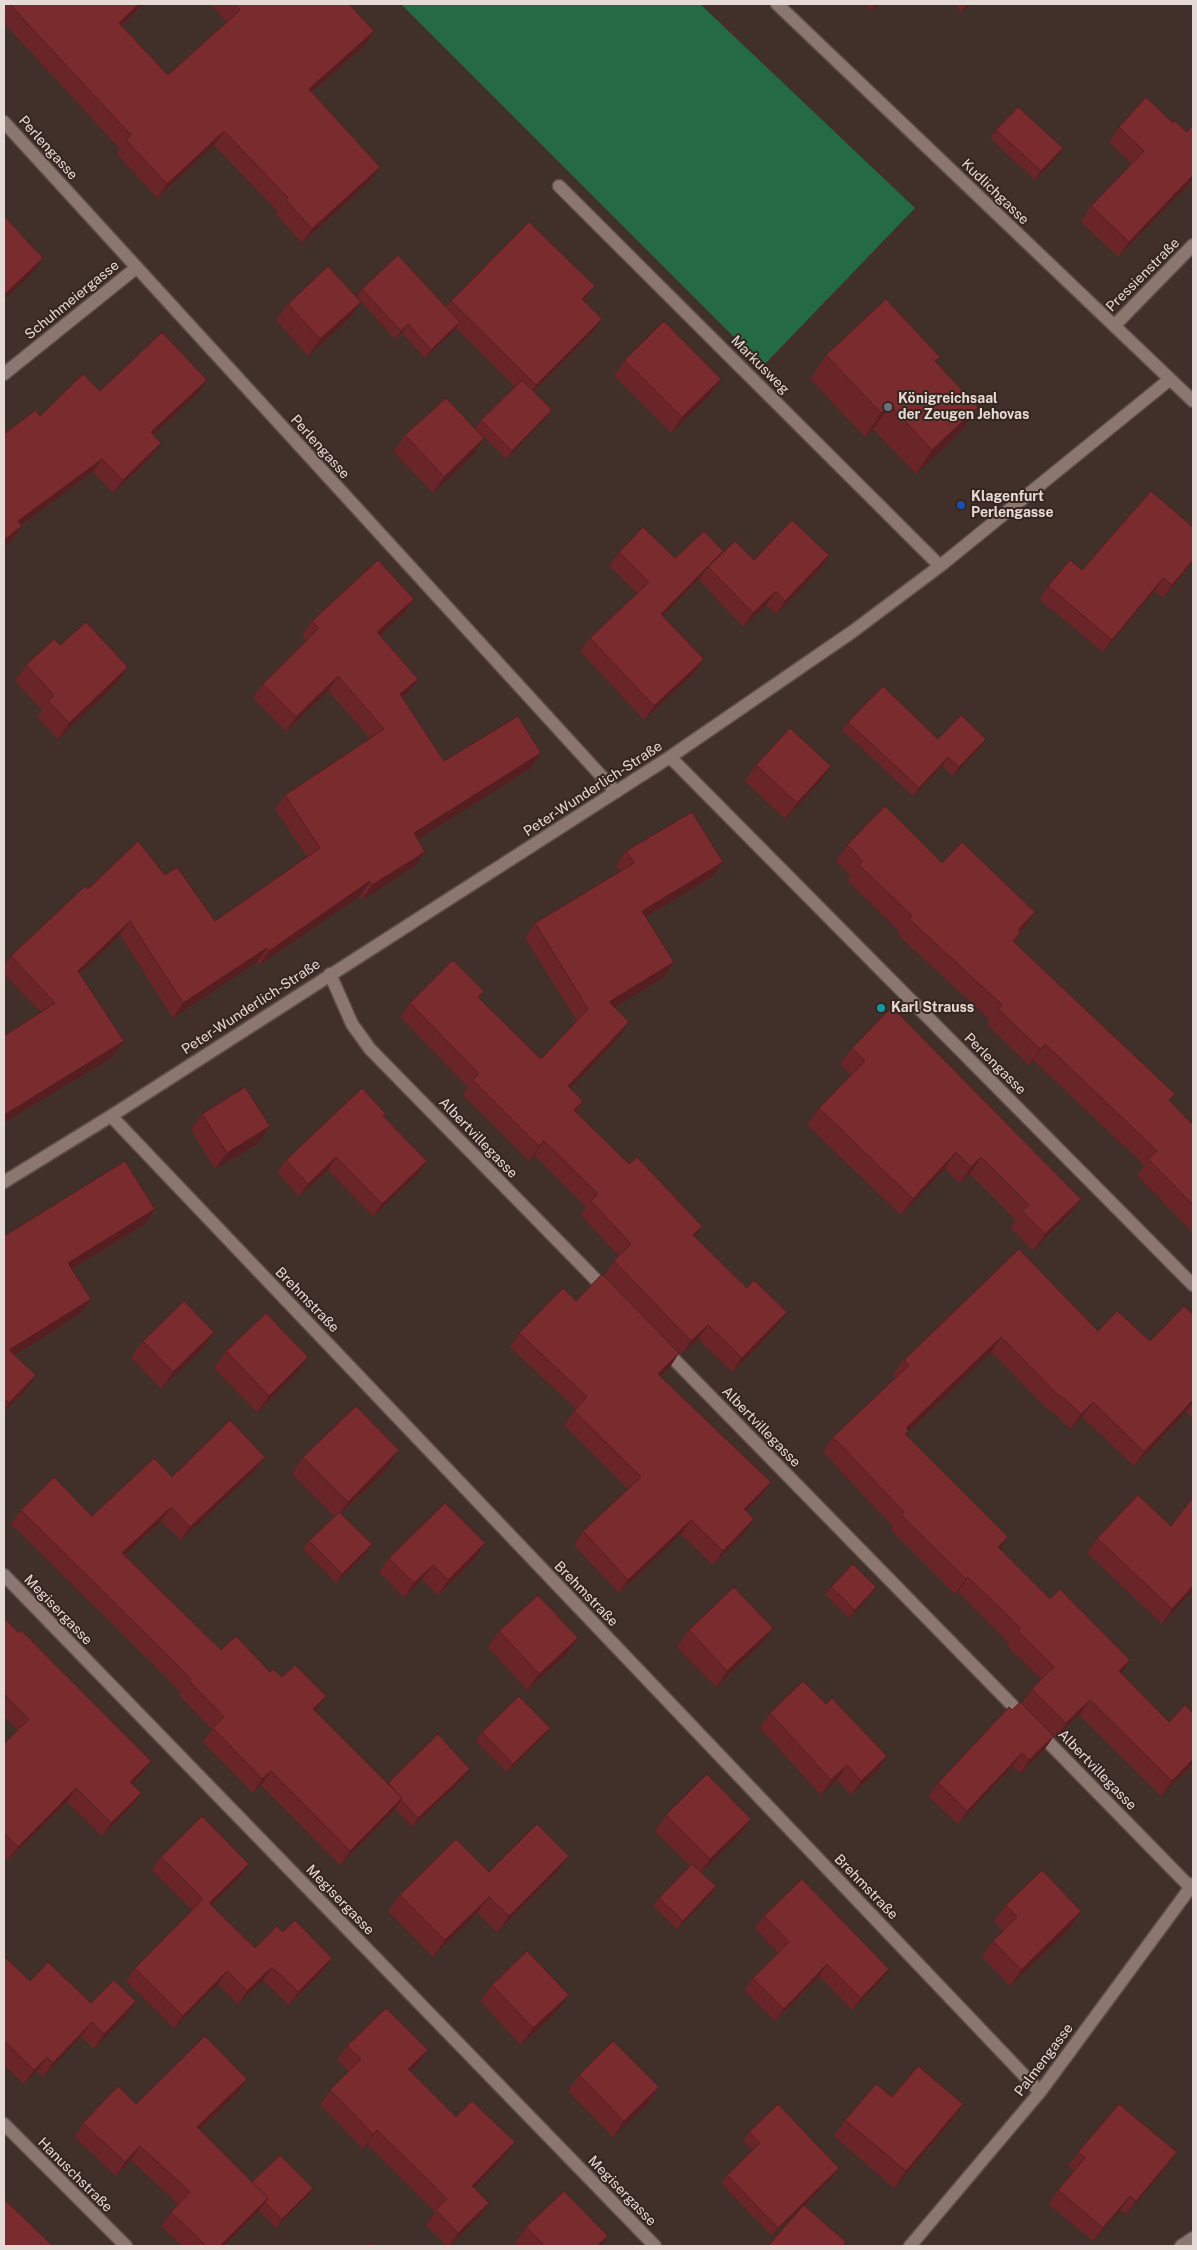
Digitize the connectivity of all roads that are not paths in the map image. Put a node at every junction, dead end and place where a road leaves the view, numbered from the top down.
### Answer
1 (777, 4) edge
2 (4, 122) edge
3 (559, 186) dead end
4 (1193, 245) edge
5 (136, 268) junction
6 (1114, 326) junction
7 (4, 374) edge
8 (1169, 380) junction
9 (1193, 401) edge
10 (940, 566) junction
11 (670, 758) junction
12 (616, 792) junction
13 (330, 974) junction
14 (111, 1116) junction
15 (4, 1182) edge
16 (1193, 1285) edge
17 (613, 1298) edge
18 (655, 1340) edge
19 (4, 1575) edge
20 (1192, 1886) edge
21 (1040, 2092) junction
22 (4, 2124) edge
23 (1193, 2238) edge
24 (126, 2246) edge
25 (655, 2246) edge
26 (910, 2246) edge
27 (1180, 2246) edge

1 - 6 street, Kudlichgasse
2 - 5 street, Perlengasse
3 - 10 street, Markusweg
4 - 6 street, Pressienstraße
5 - 7 street, Schuhmeiergasse
5 - 12 street, Perlengasse
6 - 8 street, Kudlichgasse
8 - 9 street, Kudlichgasse
8 - 10 street, Peter-Wunderlich-Straße
10 - 11 street, Peter-Wunderlich-Straße
11 - 12 street, Peter-Wunderlich-Straße
11 - 16 street, Perlengasse
12 - 13 street, Peter-Wunderlich-Straße
13 - 14 street, Peter-Wunderlich-Straße
13 - 17 street, Albertvillegasse
14 - 15 street, Peter-Wunderlich-Straße
14 - 21 street, Brehmstraße
18 - 20 street, Albertvillegasse
19 - 25 street, Megisergasse
20 - 21 street, Palmengasse
21 - 26 street, Palmengasse
22 - 24 street, Hanuschstraße
23 - 27 street

